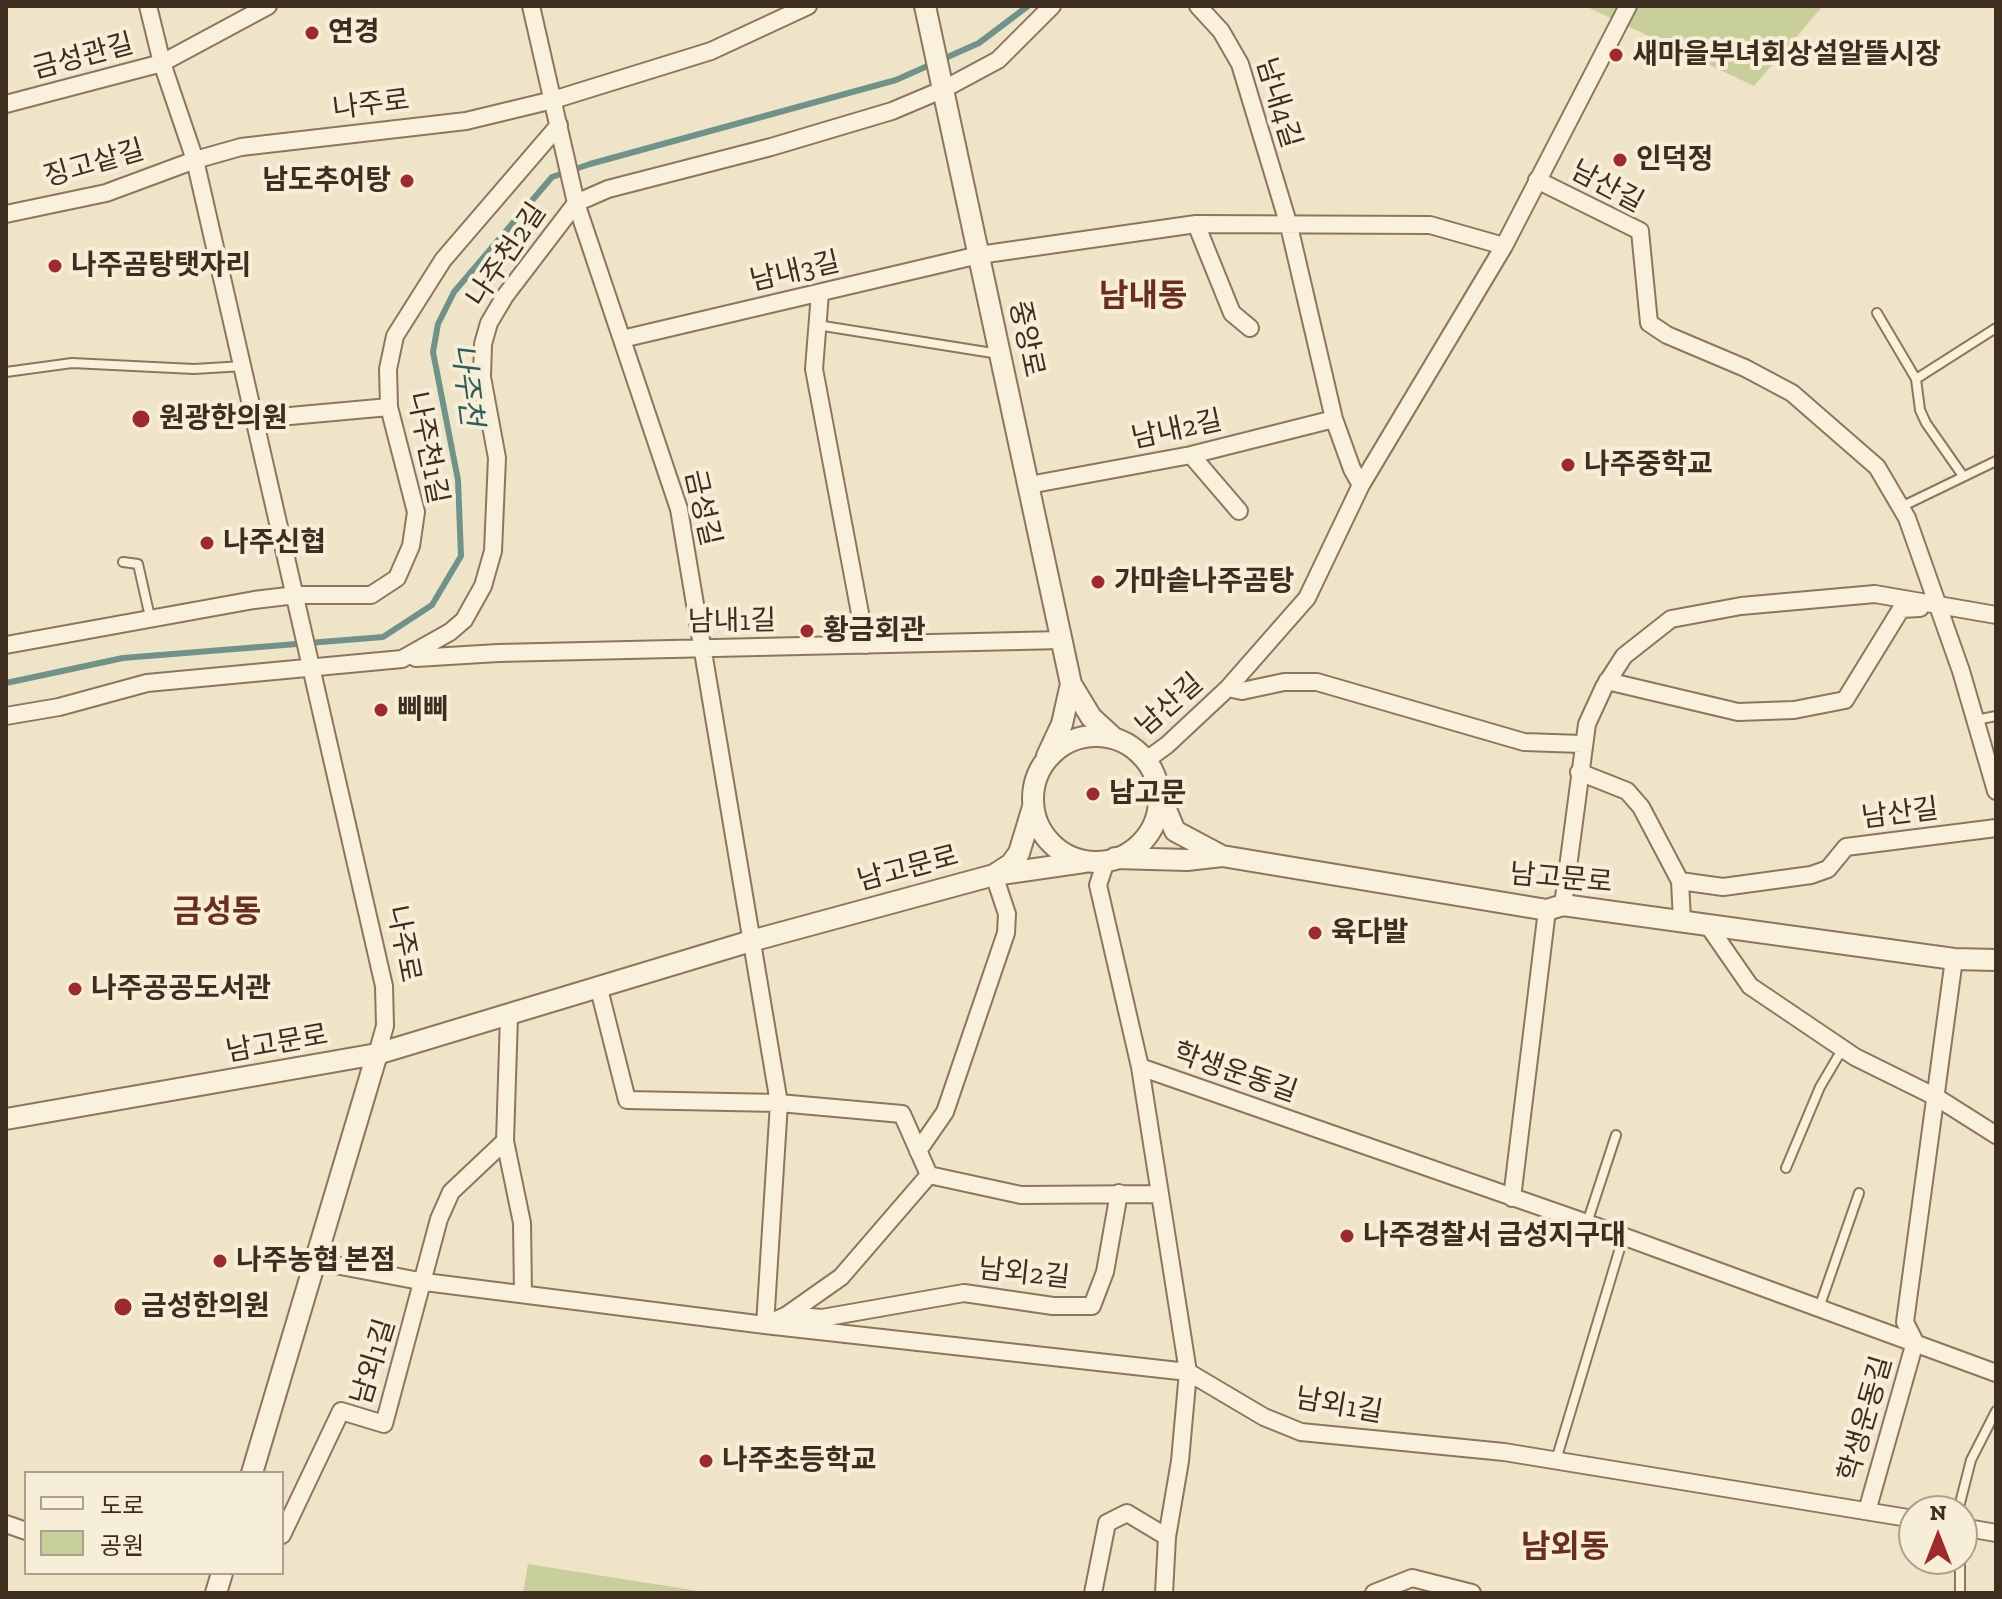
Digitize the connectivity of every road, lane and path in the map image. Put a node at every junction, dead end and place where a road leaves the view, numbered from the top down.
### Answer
1 (148, 6) edge
2 (268, 6) edge
3 (531, 6) edge
4 (808, 6) edge
5 (925, 6) edge
6 (1052, 6) edge
7 (1198, 6) edge
8 (1628, 6) edge
9 (162, 63) junction
10 (943, 85) junction
11 (553, 100) junction
12 (6, 104) edge
13 (559, 125) junction
14 (195, 160) junction
15 (1537, 180) junction
16 (576, 203) junction
17 (6, 214) edge
18 (1196, 224) junction
19 (1289, 226) junction
20 (1504, 246) junction
21 (979, 255) junction
22 (820, 293) junction
23 (1877, 313) dead end
24 (817, 325) junction
25 (1250, 328) dead end
26 (1996, 328) edge
27 (622, 339) junction
28 (1000, 354) junction
29 (244, 366) junction
30 (6, 372) edge
31 (1916, 379) junction
32 (389, 407) junction
33 (257, 419) junction
34 (1334, 419) junction
35 (1191, 455) junction
36 (1996, 461) edge
37 (1963, 476) junction
38 (1029, 485) junction
39 (1361, 485) junction
40 (1901, 507) junction
41 (1239, 511) dead end
42 (123, 562) dead end
43 (297, 598) junction
44 (1937, 607) junction
45 (1996, 615) edge
46 (150, 617) junction
47 (1062, 640) junction
48 (6, 645) edge
49 (866, 645) junction
50 (702, 649) junction
51 (402, 659) junction
52 (313, 662) junction
53 (1607, 681) junction
54 (1071, 684) junction
55 (1228, 688) junction
56 (6, 716) edge
57 (1996, 716) edge
58 (1976, 720) junction
59 (1115, 739) junction
60 (1582, 744) junction
61 (1145, 761) junction
62 (1040, 768) junction
63 (1579, 772) junction
64 (1157, 784) junction
65 (1996, 791) edge
66 (1033, 807) junction
67 (1996, 828) edge
68 (1222, 856) junction
69 (1102, 860) junction
70 (994, 875) junction
71 (1680, 881) junction
72 (1555, 907) junction
73 (1682, 920) junction
74 (1707, 924) junction
75 (751, 941) junction
76 (1954, 959) junction
77 (1996, 960) edge
78 (599, 989) junction
79 (509, 1016) junction
80 (1843, 1048) junction
81 (377, 1054) junction
82 (1140, 1067) junction
83 (1936, 1097) junction
84 (779, 1103) junction
85 (6, 1119) edge
86 (1616, 1135) dead end
87 (1996, 1135) edge
88 (505, 1141) junction
89 (918, 1151) junction
90 (1786, 1168) dead end
91 (929, 1175) junction
92 (1119, 1193) junction
93 (1859, 1193) dead end
94 (1158, 1194) junction
95 (1512, 1198) junction
96 (1587, 1223) junction
97 (1623, 1238) junction
98 (314, 1261) junction
99 (425, 1282) junction
100 (523, 1293) junction
101 (1819, 1308) junction
102 (787, 1315) junction
103 (765, 1325) junction
104 (1915, 1342) junction
105 (1188, 1372) junction
106 (1996, 1373) edge
107 (1996, 1411) edge
108 (1556, 1460) junction
109 (253, 1471) edge
110 (1962, 1495) edge
111 (1867, 1511) junction
112 (1898, 1516) edge
113 (284, 1531) edge
114 (1167, 1537) junction
115 (1168, 1592) edge
116 (1093, 1593) edge
117 (1374, 1593) edge
118 (1472, 1593) edge

1 - 9 street, 금성관길
2 - 9 street
3 - 11 street, 금성길
4 - 11 street
5 - 10 street, 중앙로
6 - 10 street, 나주천2길
7 - 19 street, 남내4길
8 - 15 street
9 - 12 street, 금성관길
9 - 14 street, 나주로
10 - 16 street, 나주천2길
10 - 21 street, 중앙로
11 - 13 street, 금성길
11 - 14 street, 나주로
13 - 16 street, 금성길
13 - 32 street, 나주천1길
14 - 17 street, 징고샅길
14 - 29 street, 나주로
15 - 20 street, 남산길
15 - 40 street, 남산길
16 - 27 street, 금성길
16 - 51 street, 나주천2길
18 - 19 street
18 - 21 street
18 - 25 street
19 - 20 street
19 - 34 street, 남내4길
20 - 39 street, 남산길
21 - 22 street, 남내3길
21 - 28 street, 중앙로
22 - 24 street
22 - 27 street, 남내3길
23 - 31 lane
24 - 28 lane, 남내3길
24 - 49 street
26 - 31 lane
27 - 50 street, 금성길
28 - 38 street, 중앙로
29 - 30 lane
29 - 33 street, 나주로
31 - 37 lane
32 - 33 street
32 - 43 street, 나주천1길
33 - 43 street, 나주로
34 - 35 street, 남내2길
34 - 39 street, 남내4길
35 - 38 street, 남내2길
35 - 41 street
36 - 37 lane
37 - 40 lane
38 - 47 street, 중앙로
39 - 55 street, 남산길
40 - 44 street, 남산길
42 - 46 lane
43 - 46 street, 나주천1길
43 - 52 street, 나주로
44 - 45 street
44 - 53 street
44 - 53 street
44 - 58 street, 남산길
46 - 48 street, 나주천1길
47 - 49 street, 남내1길
47 - 54 street, 중앙로
49 - 50 street, 남내1길
50 - 51 street, 남내1길
50 - 75 street, 금성길
51 - 52 street, 나주천2길
52 - 56 street, 나주천2길
52 - 81 street, 나주로
53 - 60 street
54 - 59 street
54 - 62 street
55 - 60 street, 남산길
55 - 61 street, 남산길
57 - 58 lane
58 - 65 street, 남산길
59 - 61 street
59 - 62 street
60 - 63 street
61 - 64 street
62 - 66 street
63 - 71 street
63 - 72 street
64 - 68 street
64 - 69 street
66 - 69 street
66 - 70 street
67 - 71 street, 남산길
68 - 69 street
68 - 72 street, 남고문로
69 - 70 street
69 - 82 street, 학생운동길
70 - 75 street, 남고문로
70 - 89 street, 남고문로
71 - 73 street
72 - 73 street, 남고문로
72 - 95 street
73 - 74 street, 남고문로
74 - 76 street, 남고문로
74 - 80 street
75 - 78 street, 남고문로
75 - 84 street
76 - 77 street, 남고문로
76 - 83 street
78 - 79 street, 남고문로
78 - 84 street
79 - 81 street, 남고문로
79 - 88 street
80 - 83 street
80 - 90 lane
81 - 85 street, 남고문로
81 - 98 street, 나주로
82 - 94 street
82 - 95 street, 학생운동길
83 - 87 street
83 - 104 street
84 - 89 street
84 - 103 street
86 - 96 lane
88 - 99 street
88 - 100 street
89 - 91 street
91 - 92 street
91 - 102 street
92 - 94 street
92 - 102 street, 남외2길
93 - 101 lane
94 - 105 street
95 - 96 street, 학생운동길
96 - 97 street, 학생운동길
97 - 101 street, 학생운동길
97 - 108 lane
98 - 99 street, 남외1길
98 - 109 street, 나주로
99 - 100 street, 남외1길
99 - 113 street, 남외1길
100 - 103 street, 남외1길
101 - 104 street, 학생운동길
102 - 103 street
103 - 105 street, 남외1길
104 - 106 street, 학생운동길
104 - 111 street, 학생운동길
105 - 108 street, 남외1길
105 - 114 street
107 - 110 lane
108 - 111 street, 남외1길
111 - 112 street, 남외1길
114 - 115 street
114 - 116 street
117 - 118 street

